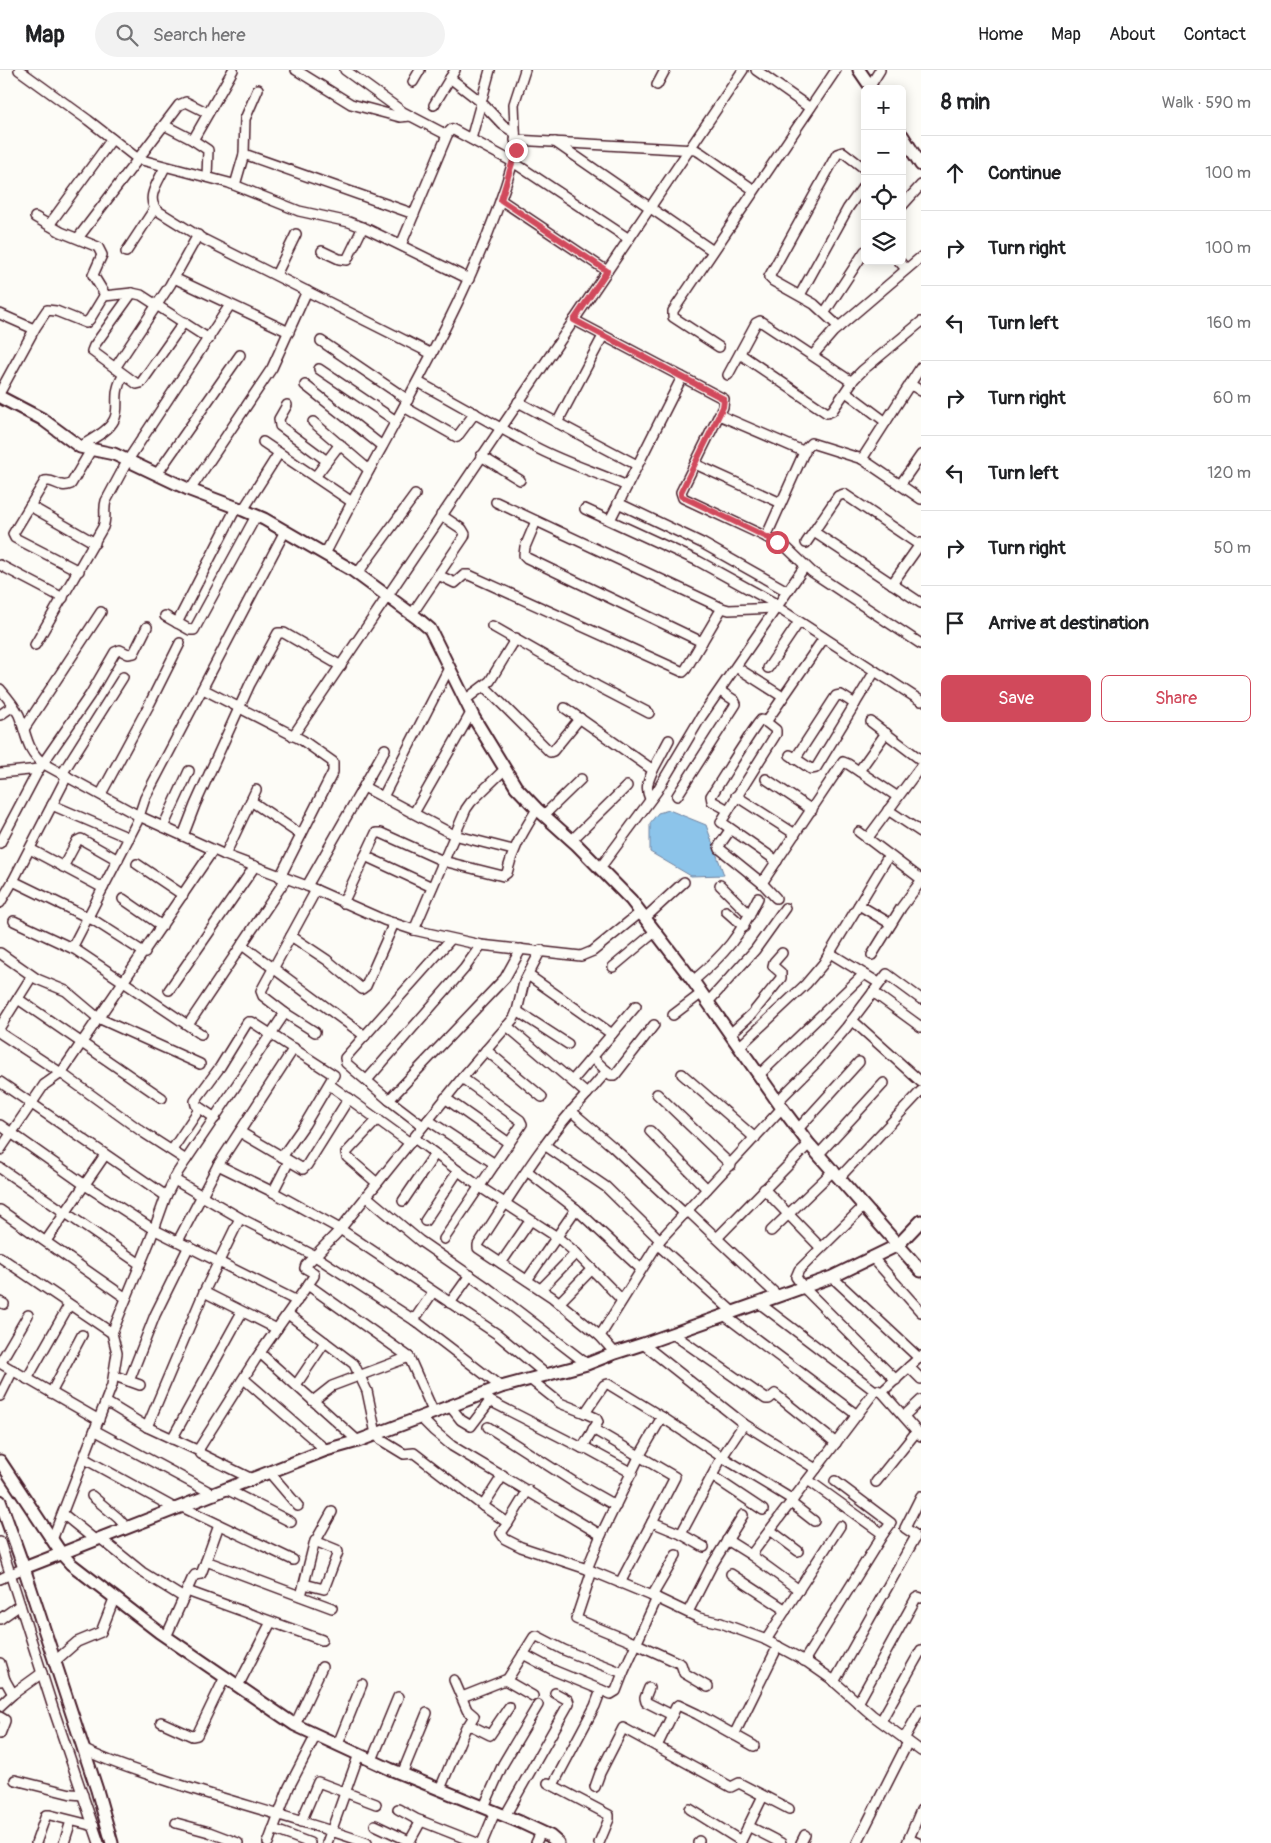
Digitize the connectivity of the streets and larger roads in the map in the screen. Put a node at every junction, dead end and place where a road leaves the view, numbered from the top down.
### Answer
1 (19, 70) edge
2 (233, 70) edge
3 (296, 70) edge
4 (347, 70) edge
5 (420, 70) edge
6 (490, 70) edge
7 (525, 70) edge
8 (665, 70) edge
9 (743, 70) edge
10 (756, 70) edge
11 (836, 70) edge
12 (859, 70) edge
13 (880, 70) edge
14 (453, 74) edge
15 (412, 82) dead end
16 (656, 84) dead end
17 (870, 85) edge
18 (872, 85) edge
19 (258, 89) dead end
20 (481, 102) junction
21 (434, 105) dead end
22 (810, 108) junction
23 (208, 113) junction
24 (410, 116) junction
25 (164, 125) junction
26 (447, 135) junction
27 (515, 136) junction
28 (112, 139) junction
29 (471, 139) junction
30 (193, 140) junction
31 (906, 141) edge
32 (554, 142) junction
33 (688, 150) junction
34 (244, 154) junction
35 (138, 159) junction
36 (513, 162) junction
37 (921, 165) edge
38 (861, 166) edge
39 (164, 167) junction
40 (207, 177) junction
41 (235, 185) junction
42 (921, 185) edge
43 (754, 190) junction
44 (861, 190) edge
45 (501, 200) junction
46 (906, 202) edge
47 (155, 208) junction
48 (649, 208) junction
49 (414, 214) junction
50 (36, 217) dead end
51 (49, 225) junction
52 (363, 227) junction
53 (296, 234) dead end
54 (198, 235) junction
55 (78, 238) junction
56 (629, 239) junction
57 (401, 245) junction
58 (322, 251) dead end
59 (713, 251) junction
60 (126, 252) dead end
61 (861, 257) edge
62 (921, 257) edge
63 (902, 265) edge
64 (906, 269) junction
65 (607, 271) junction
66 (276, 275) junction
67 (174, 278) junction
68 (469, 279) junction
69 (307, 291) junction
70 (132, 292) junction
71 (800, 295) junction
72 (104, 296) junction
73 (157, 305) junction
74 (230, 305) junction
75 (825, 312) junction
76 (0, 314) edge
77 (91, 318) junction
78 (574, 320) junction
79 (184, 322) junction
80 (921, 322) edge
81 (839, 327) junction
82 (106, 328) junction
83 (34, 329) junction
84 (289, 332) junction
85 (603, 336) junction
86 (209, 339) junction
87 (321, 340) dead end
88 (719, 347) dead end
89 (432, 354) junction
90 (740, 354) junction
91 (240, 355) dead end
92 (813, 355) junction
93 (921, 367) edge
94 (115, 368) junction
95 (319, 369) dead end
96 (124, 375) junction
97 (728, 375) dead end
98 (682, 377) junction
99 (418, 382) junction
100 (852, 382) junction
101 (910, 384) junction
102 (306, 385) dead end
103 (921, 391) edge
104 (0, 392) edge
105 (846, 392) junction
106 (0, 397) edge
107 (518, 402) junction
108 (406, 403) junction
109 (288, 406) dead end
110 (475, 413) junction
111 (719, 415) junction
112 (396, 421) junction
113 (313, 422) dead end
114 (886, 422) junction
115 (557, 423) junction
116 (501, 427) junction
117 (263, 442) dead end
118 (340, 444) junction
119 (382, 446) junction
120 (86, 448) junction
121 (805, 452) junction
122 (279, 453) junction
123 (921, 455) edge
124 (481, 456) junction
125 (862, 459) junction
126 (128, 460) junction
127 (327, 461) junction
128 (695, 464) junction
129 (637, 466) junction
130 (369, 470) junction
131 (157, 474) junction
132 (315, 477) junction
133 (520, 480) dead end
134 (900, 485) junction
135 (627, 486) junction
136 (190, 490) junction
137 (415, 495) dead end
138 (921, 499) edge
139 (352, 502) junction
140 (496, 502) dead end
141 (618, 503) junction
142 (782, 504) junction
143 (30, 506) junction
144 (240, 509) junction
145 (585, 509) dead end
146 (441, 515) junction
147 (256, 516) junction
148 (610, 520) junction
149 (536, 521) junction
150 (285, 531) junction
151 (814, 532) junction
152 (766, 537) junction
153 (94, 543) junction
154 (806, 543) dead end
155 (921, 544) edge
156 (324, 554) junction
157 (0, 565) edge
158 (805, 566) junction
159 (79, 571) junction
160 (357, 574) junction
161 (438, 575) junction
162 (892, 584) junction
163 (787, 591) junction
164 (388, 596) junction
165 (63, 598) junction
166 (921, 602) edge
167 (777, 607) junction
168 (722, 608) junction
169 (101, 612) dead end
170 (412, 614) junction
171 (165, 616) dead end
172 (799, 622) junction
173 (177, 623) junction
174 (492, 626) dead end
175 (147, 627) dead end
176 (516, 638) junction
177 (824, 638) junction
178 (702, 642) junction
179 (180, 643) dead end
180 (921, 644) edge
181 (35, 645) dead end
182 (341, 666) junction
183 (736, 667) junction
184 (450, 668) junction
185 (768, 668) dead end
186 (875, 671) junction
187 (122, 678) dead end
188 (484, 687) junction
189 (0, 689) edge
190 (203, 689) junction
191 (720, 691) junction
192 (783, 697) junction
193 (465, 700) junction
194 (921, 701) edge
195 (855, 704) junction
196 (13, 706) junction
197 (239, 707) junction
198 (565, 708) dead end
199 (471, 713) junction
200 (649, 713) dead end
201 (0, 715) edge
202 (580, 718) junction
203 (766, 722) junction
204 (871, 722) dead end
205 (24, 729) junction
206 (886, 733) junction
207 (293, 736) junction
208 (669, 740) dead end
209 (385, 749) dead end
210 (921, 760) edge
211 (41, 766) junction
212 (921, 766) edge
213 (505, 769) junction
214 (653, 770) junction
215 (189, 771) dead end
216 (859, 771) junction
217 (0, 773) edge
218 (64, 775) junction
219 (581, 779) dead end
220 (766, 779) dead end
221 (627, 786) dead end
222 (364, 787) junction
223 (256, 790) dead end
224 (101, 794) junction
225 (677, 796) dead end
226 (736, 796) junction
227 (383, 797) junction
228 (898, 797) junction
229 (650, 799) junction
230 (250, 802) junction
231 (52, 805) junction
232 (728, 810) junction
233 (812, 810) junction
234 (888, 810) junction
235 (541, 812) junction
236 (414, 813) junction
237 (139, 816) junction
238 (163, 827) junction
239 (730, 830) junction
240 (859, 832) dead end
241 (921, 832) edge
242 (795, 834) junction
243 (301, 835) junction
244 (454, 835) junction
245 (183, 836) junction
246 (129, 838) junction
247 (867, 839) junction
248 (572, 840) junction
249 (0, 843) edge
250 (30, 849) junction
251 (213, 850) junction
252 (513, 850) junction
253 (224, 855) junction
254 (889, 855) junction
255 (365, 856) junction
256 (118, 860) junction
257 (443, 861) junction
258 (777, 861) junction
259 (137, 864) dead end
260 (255, 866) junction
261 (63, 867) junction
262 (600, 868) junction
263 (282, 878) junction
264 (921, 880) edge
265 (14, 881) junction
266 (684, 882) dead end
267 (762, 883) junction
268 (720, 885) dead end
269 (307, 886) junction
270 (432, 887) junction
271 (103, 888) junction
272 (316, 890) junction
273 (183, 895) junction
274 (758, 898) dead end
275 (776, 898) dead end
276 (1, 899) edge
277 (123, 899) dead end
278 (343, 903) junction
279 (859, 905) junction
280 (785, 908) dead end
281 (726, 912) dead end
282 (643, 915) junction
283 (750, 915) junction
284 (88, 917) junction
285 (14, 920) dead end
286 (394, 923) junction
287 (891, 924) junction
288 (162, 926) junction
289 (744, 927) junction
290 (414, 930) junction
291 (656, 931) junction
292 (291, 936) junction
293 (451, 939) junction
294 (242, 945) junction
295 (481, 945) junction
296 (72, 948) junction
297 (521, 949) junction
298 (541, 950) junction
299 (145, 953) junction
300 (782, 953) dead end
301 (830, 953) junction
302 (872, 955) dead end
303 (2, 958) edge
304 (274, 967) junction
305 (613, 968) dead end
306 (864, 974) junction
307 (528, 975) junction
308 (32, 976) junction
309 (123, 981) junction
310 (693, 981) junction
311 (879, 984) junction
312 (169, 990) dead end
313 (873, 992) junction
314 (705, 998) junction
315 (18, 999) junction
316 (921, 999) edge
317 (636, 1006) dead end
318 (517, 1011) junction
319 (285, 1013) junction
320 (673, 1015) dead end
321 (98, 1018) junction
322 (852, 1020) junction
323 (188, 1025) junction
324 (654, 1025) dead end
325 (507, 1026) junction
326 (921, 1027) edge
327 (0, 1028) edge
328 (315, 1032) dead end
329 (0, 1033) edge
330 (201, 1034) dead end
331 (272, 1034) junction
332 (612, 1034) junction
333 (730, 1034) junction
334 (365, 1036) junction
335 (81, 1044) junction
336 (568, 1044) dead end
337 (739, 1047) junction
338 (294, 1048) junction
339 (486, 1050) junction
340 (592, 1058) junction
341 (859, 1062) dead end
342 (200, 1064) dead end
343 (607, 1071) junction
344 (61, 1073) junction
345 (682, 1074) dead end
346 (760, 1074) junction
347 (462, 1078) junction
348 (366, 1080) junction
349 (572, 1081) junction
350 (0, 1082) edge
351 (921, 1082) edge
352 (884, 1083) dead end
353 (330, 1084) junction
354 (921, 1091) edge
355 (588, 1094) junction
356 (657, 1094) dead end
357 (542, 1097) dead end
358 (162, 1098) dead end
359 (348, 1098) junction
360 (445, 1098) junction
361 (390, 1100) junction
362 (31, 1104) junction
363 (780, 1105) junction
364 (200, 1108) junction
365 (570, 1112) junction
366 (215, 1118) junction
367 (378, 1119) junction
368 (426, 1123) junction
369 (0, 1125) edge
370 (798, 1129) junction
371 (650, 1131) dead end
372 (240, 1132) junction
373 (12, 1133) junction
374 (755, 1138) junction
375 (412, 1140) junction
376 (509, 1143) junction
377 (810, 1144) junction
378 (546, 1146) junction
379 (0, 1150) edge
380 (172, 1150) junction
381 (435, 1154) junction
382 (819, 1154) junction
383 (105, 1155) junction
384 (285, 1159) junction
385 (186, 1160) junction
386 (495, 1164) junction
387 (730, 1165) junction
388 (218, 1166) junction
389 (0, 1168) edge
390 (458, 1171) junction
391 (527, 1171) junction
392 (837, 1174) junction
393 (174, 1179) junction
394 (377, 1183) junction
395 (85, 1185) junction
396 (480, 1188) junction
397 (707, 1189) junction
398 (764, 1189) junction
399 (273, 1192) junction
400 (166, 1196) junction
401 (202, 1196) junction
402 (366, 1196) junction
403 (403, 1201) dead end
404 (505, 1204) junction
405 (864, 1206) junction
406 (576, 1209) junction
407 (0, 1210) edge
408 (687, 1213) junction
409 (789, 1213) junction
410 (65, 1214) junction
411 (240, 1218) junction
412 (425, 1221) dead end
413 (530, 1221) junction
414 (921, 1221) edge
415 (153, 1229) junction
416 (340, 1229) junction
417 (771, 1231) dead end
418 (557, 1237) junction
419 (716, 1238) junction
420 (444, 1239) dead end
421 (46, 1241) junction
422 (178, 1241) junction
423 (659, 1242) junction
424 (898, 1245) junction
425 (189, 1246) junction
426 (821, 1248) junction
427 (576, 1253) junction
428 (315, 1256) junction
429 (0, 1257) edge
430 (872, 1257) junction
431 (218, 1262) junction
432 (501, 1263) junction
433 (140, 1264) junction
434 (592, 1269) junction
435 (641, 1269) junction
436 (921, 1271) edge
437 (470, 1275) junction
438 (832, 1277) junction
439 (527, 1280) junction
440 (308, 1286) junction
441 (802, 1287) junction
442 (541, 1289) junction
443 (204, 1292) junction
444 (433, 1292) junction
445 (778, 1296) junction
446 (126, 1298) junction
447 (622, 1300) junction
448 (297, 1301) junction
449 (559, 1303) junction
450 (758, 1303) junction
451 (450, 1304) junction
452 (69, 1305) junction
453 (242, 1312) junction
454 (921, 1312) edge
455 (288, 1314) junction
456 (729, 1314) junction
457 (28, 1315) dead end
458 (414, 1320) junction
459 (277, 1330) junction
460 (112, 1333) junction
461 (673, 1334) junction
462 (82, 1335) dead end
463 (600, 1336) junction
464 (325, 1342) junction
465 (643, 1344) junction
466 (260, 1353) junction
467 (614, 1353) junction
468 (920, 1357) edge
469 (409, 1358) junction
470 (0, 1363) edge
471 (587, 1364) junction
472 (909, 1367) junction
473 (12, 1370) junction
474 (115, 1376) junction
475 (361, 1376) junction
476 (548, 1376) junction
477 (27, 1379) junction
478 (244, 1379) junction
479 (921, 1379) edge
480 (531, 1380) junction
481 (896, 1380) junction
482 (129, 1381) junction
483 (140, 1385) dead end
484 (296, 1385) junction
485 (501, 1387) junction
486 (878, 1392) junction
487 (51, 1393) junction
488 (0, 1396) edge
489 (487, 1397) junction
490 (921, 1400) edge
491 (313, 1401) junction
492 (106, 1402) junction
493 (450, 1406) junction
494 (433, 1412) junction
495 (586, 1412) junction
496 (857, 1416) junction
497 (904, 1416) junction
498 (420, 1417) junction
499 (662, 1417) junction
500 (99, 1420) junction
501 (744, 1424) junction
502 (147, 1427) junction
503 (488, 1427) dead end
504 (593, 1429) junction
505 (96, 1431) junction
506 (919, 1433) edge
507 (376, 1434) junction
508 (172, 1439) junction
509 (358, 1441) junction
510 (836, 1443) junction
511 (582, 1448) junction
512 (326, 1450) junction
513 (199, 1452) junction
514 (640, 1455) junction
515 (722, 1457) junction
516 (84, 1458) junction
517 (0, 1461) edge
518 (816, 1469) junction
519 (270, 1473) junction
520 (632, 1473) junction
521 (503, 1476) junction
522 (712, 1476) junction
523 (254, 1480) junction
524 (808, 1480) junction
525 (835, 1481) dead end
526 (876, 1482) dead end
527 (228, 1490) junction
528 (528, 1490) junction
529 (214, 1494) junction
530 (92, 1496) dead end
531 (921, 1496) edge
532 (0, 1501) edge
533 (792, 1502) junction
534 (298, 1506) dead end
535 (483, 1506) junction
536 (616, 1506) junction
537 (179, 1508) junction
538 (763, 1510) dead end
539 (332, 1512) dead end
540 (63, 1514) junction
541 (743, 1515) dead end
542 (814, 1521) dead end
543 (291, 1522) dead end
544 (652, 1522) junction
545 (891, 1522) junction
546 (508, 1523) junction
547 (219, 1525) junction
548 (840, 1526) dead end
549 (127, 1528) junction
550 (905, 1528) junction
551 (770, 1530) junction
552 (681, 1534) junction
553 (883, 1534) junction
554 (601, 1535) junction
555 (98, 1539) junction
556 (52, 1540) junction
557 (315, 1540) junction
558 (727, 1540) junction
559 (0, 1542) edge
560 (704, 1548) dead end
561 (798, 1551) dead end
562 (61, 1553) junction
563 (676, 1555) dead end
564 (751, 1555) junction
565 (206, 1560) junction
566 (293, 1560) dead end
567 (590, 1570) junction
568 (17, 1571) junction
569 (731, 1574) dead end
570 (0, 1578) edge
571 (620, 1583) junction
572 (304, 1584) junction
573 (799, 1590) junction
574 (185, 1595) junction
575 (301, 1596) junction
576 (655, 1597) junction
577 (921, 1598) edge
578 (114, 1599) junction
579 (20, 1605) junction
580 (332, 1608) dead end
581 (786, 1610) junction
582 (688, 1612) junction
583 (0, 1619) edge
584 (271, 1622) junction
585 (166, 1637) junction
586 (322, 1640) dead end
587 (766, 1640) junction
588 (637, 1644) junction
589 (778, 1646) junction
590 (921, 1650) edge
591 (523, 1654) junction
592 (804, 1660) junction
593 (54, 1662) junction
594 (0, 1663) edge
595 (322, 1666) dead end
596 (42, 1673) junction
597 (623, 1673) junction
598 (225, 1677) junction
599 (3, 1680) edge
600 (454, 1680) dead end
601 (507, 1680) junction
602 (834, 1682) junction
603 (362, 1684) dead end
604 (238, 1686) junction
605 (708, 1687) dead end
606 (649, 1688) dead end
607 (601, 1690) junction
608 (555, 1693) dead end
609 (13, 1694) junction
610 (533, 1696) dead end
611 (462, 1697) junction
612 (398, 1698) dead end
613 (858, 1703) junction
614 (60, 1705) junction
615 (0, 1706) edge
616 (538, 1706) dead end
617 (509, 1707) dead end
618 (921, 1709) edge
619 (427, 1713) dead end
620 (672, 1715) junction
621 (0, 1717) edge
622 (881, 1721) junction
623 (161, 1722) dead end
624 (296, 1725) junction
625 (468, 1726) junction
626 (0, 1734) edge
627 (316, 1735) junction
628 (734, 1735) junction
629 (906, 1740) junction
630 (338, 1744) junction
631 (657, 1746) junction
632 (754, 1746) dead end
633 (83, 1750) junction
634 (921, 1751) edge
635 (359, 1754) junction
636 (372, 1760) junction
637 (402, 1774) junction
638 (15, 1780) dead end
639 (595, 1787) dead end
640 (440, 1789) junction
641 (346, 1792) junction
642 (83, 1795) junction
643 (763, 1796) junction
644 (376, 1804) dead end
645 (398, 1809) dead end
646 (690, 1809) dead end
647 (789, 1809) dead end
648 (921, 1810) edge
649 (495, 1811) junction
650 (278, 1815) junction
651 (71, 1821) junction
652 (421, 1821) junction
653 (301, 1822) junction
654 (176, 1823) dead end
655 (375, 1825) dead end
656 (94, 1826) junction
657 (748, 1826) junction
658 (273, 1829) junction
659 (331, 1830) junction
660 (541, 1832) junction
661 (291, 1840) edge
662 (908, 1841) edge
663 (740, 1842) edge
664 (780, 1842) edge
665 (36, 1843) edge
666 (64, 1843) edge
667 (99, 1843) edge
668 (112, 1843) edge
669 (238, 1843) edge
670 (268, 1843) edge
671 (310, 1843) edge
672 (327, 1843) edge
673 (367, 1843) edge
674 (477, 1843) edge
675 (482, 1843) edge
676 (536, 1843) edge
677 (558, 1843) edge
678 (599, 1843) edge
679 (857, 1843) edge
680 (918, 1843) edge

1 - 28 street
2 - 23 street
3 - 24 street
4 - 24 street
5 - 15 street
6 - 20 street
7 - 27 street
8 - 16 street
9 - 33 street
10 - 22 street
11 - 22 street
12 - 17 street
13 - 18 street
14 - 20 street
14 - 21 street
19 - 34 street
20 - 27 street
20 - 29 street
22 - 43 street
23 - 25 street
23 - 30 street
24 - 26 street
25 - 30 street
25 - 35 street
26 - 29 street
26 - 49 street
27 - 32 street
27 - 36 street
28 - 35 street
28 - 51 street
29 - 36 street
30 - 40 street
31 - 37 street
32 - 33 street
32 - 48 street
33 - 43 street
33 - 48 street
34 - 41 street
34 - 49 street
35 - 39 street
35 - 55 street
36 - 45 street
36 - 56 street
38 - 71 street
39 - 40 street
39 - 47 street
40 - 41 street
41 - 52 street
42 - 46 street
43 - 59 street
44 - 71 street
45 - 65 street
45 - 68 street
47 - 54 street
47 - 60 street
48 - 56 street
48 - 59 street
49 - 57 street
50 - 51 street
51 - 55 street
52 - 57 street
52 - 58 street
53 - 66 street
54 - 66 street
54 - 67 street
55 - 72 street
56 - 65 street
57 - 68 street
59 - 88 street
61 - 75 street
62 - 64 street
63 - 64 street
64 - 81 street
65 - 78 street
66 - 69 street
67 - 73 street
67 - 74 street
68 - 89 street
69 - 84 street
69 - 89 street
70 - 72 street
70 - 73 street
70 - 82 street
71 - 75 street
72 - 77 street
73 - 79 street
73 - 94 street
74 - 84 street
74 - 86 street
75 - 81 street
76 - 83 street
77 - 82 street
77 - 83 street
78 - 85 street
78 - 107 street
79 - 86 street
79 - 96 street
80 - 100 street
81 - 92 street
82 - 94 street
83 - 104 street
84 - 136 street
85 - 98 street
85 - 115 street
86 - 126 street
87 - 108 street
89 - 99 street
90 - 92 street
90 - 97 street
90 - 105 street
91 - 131 street
92 - 100 street
93 - 101 street
94 - 96 street
95 - 112 street
96 - 120 street
98 - 111 street
98 - 129 street
99 - 108 street
99 - 110 street
100 - 105 street
101 - 103 street
101 - 114 street
102 - 119 street
105 - 114 street
106 - 120 street
107 - 115 street
107 - 116 street
108 - 110 street
108 - 112 street
109 - 127 street
110 - 116 street
111 - 121 street
111 - 128 street
112 - 119 street
113 - 118 street
114 - 125 street
115 - 129 street
116 - 124 street
116 - 135 street
117 - 122 street
118 - 127 street
118 - 130 street
119 - 130 street
120 - 126 street
120 - 143 street
121 - 125 street
121 - 142 street
122 - 132 street
122 - 144 street
123 - 134 street
124 - 133 street
124 - 146 street
125 - 134 street
126 - 131 street
126 - 153 street
127 - 132 street
128 - 142 street
128 - 152 street
129 - 135 street
130 - 139 street
131 - 136 street
132 - 139 street
134 - 138 street
135 - 141 street
136 - 144 street
137 - 160 street
139 - 156 street
140 - 149 street
141 - 148 street
141 - 163 street
142 - 152 street
143 - 153 street
143 - 159 street
144 - 147 street
144 - 173 street
145 - 148 street
146 - 161 street
146 - 164 street
147 - 150 street
147 - 173 street
148 - 167 street
149 - 168 street
149 - 178 street
150 - 156 street
150 - 190 street
151 - 154 street
151 - 155 street
151 - 162 street
152 - 158 street
153 - 159 street
155 - 162 street
156 - 160 street
157 - 165 street
158 - 163 street
158 - 180 street
159 - 165 street
160 - 164 street
161 - 170 street
161 - 178 street
162 - 166 street
163 - 167 street
164 - 170 street
164 - 182 street
165 - 181 street
167 - 168 street
167 - 172 street
167 - 183 street
168 - 178 street
169 - 205 street
170 - 184 street
171 - 173 street
172 - 177 street
172 - 185 street
174 - 176 street
175 - 211 street
176 - 188 street
176 - 200 street
177 - 186 street
177 - 192 street
179 - 224 street
182 - 197 street
182 - 207 street
183 - 191 street
183 - 192 street
184 - 193 street
184 - 227 street
186 - 194 street
186 - 195 street
187 - 218 street
188 - 193 street
188 - 202 street
189 - 196 street
190 - 197 street
190 - 237 street
191 - 225 street
191 - 229 street
192 - 203 street
193 - 199 street
195 - 195 street
196 - 201 street
196 - 205 street
197 - 207 street
197 - 245 street
198 - 202 street
199 - 213 street
199 - 236 street
202 - 214 street
203 - 226 street
203 - 232 street
204 - 206 street
205 - 211 street
206 - 210 street
206 - 216 street
207 - 243 street
208 - 214 street
209 - 222 street
211 - 217 street
211 - 218 street
211 - 249 street
212 - 228 street
213 - 235 street
213 - 244 street
214 - 229 street
215 - 238 street
216 - 228 street
216 - 233 street
218 - 224 street
218 - 231 street
219 - 235 street
220 - 233 street
221 - 248 street
222 - 227 street
222 - 269 street
223 - 230 street
224 - 237 street
226 - 232 street
226 - 242 street
227 - 236 street
228 - 234 street
229 - 262 street
230 - 243 street
230 - 253 street
231 - 246 street
231 - 250 street
232 - 239 street
233 - 242 street
234 - 241 street
234 - 247 street
235 - 248 street
235 - 252 street
236 - 244 street
237 - 238 street
237 - 246 street
238 - 245 street
239 - 258 street
239 - 267 street
240 - 247 street
242 - 258 street
243 - 263 street
244 - 252 street
244 - 257 street
245 - 251 street
246 - 256 street
247 - 254 street
248 - 262 street
250 - 261 street
250 - 265 street
251 - 253 street
251 - 273 street
252 - 257 street
253 - 260 street
254 - 264 street
254 - 279 street
255 - 257 street
255 - 270 street
255 - 278 street
256 - 261 street
256 - 271 street
257 - 270 street
258 - 267 street
259 - 273 street
260 - 263 street
260 - 312 street
261 - 271 street
262 - 282 street
263 - 269 street
263 - 294 street
264 - 287 street
265 - 276 street
265 - 284 street
266 - 282 street
267 - 275 street
268 - 283 street
269 - 272 street
270 - 290 street
271 - 284 street
272 - 278 street
272 - 292 street
273 - 288 street
274 - 283 street
277 - 288 street
278 - 286 street
279 - 287 street
279 - 301 street
280 - 314 street
281 - 289 street
282 - 291 street
282 - 298 street
283 - 289 street
284 - 296 street
284 - 299 street
285 - 296 street
286 - 290 street
286 - 292 street
287 - 302 street
288 - 299 street
289 - 310 street
290 - 293 street
291 - 305 street
291 - 310 street
292 - 304 street
293 - 295 street
293 - 334 street
294 - 304 street
294 - 323 street
295 - 297 street
295 - 348 street
296 - 309 street
297 - 298 street
297 - 361 street
298 - 307 street
299 - 309 street
300 - 333 street
301 - 306 street
301 - 337 street
303 - 308 street
304 - 319 street
304 - 334 street
306 - 311 street
306 - 346 street
307 - 318 street
307 - 332 street
308 - 315 street
308 - 321 street
309 - 321 street
309 - 323 street
310 - 314 street
311 - 313 street
311 - 316 street
313 - 322 street
313 - 326 street
314 - 320 street
314 - 333 street
315 - 327 street
315 - 335 street
317 - 332 street
318 - 325 street
318 - 336 street
319 - 328 street
319 - 331 street
321 - 335 street
321 - 342 street
322 - 351 street
322 - 363 street
323 - 330 street
324 - 343 street
325 - 339 street
325 - 349 street
329 - 344 street
331 - 338 street
331 - 364 street
331 - 366 street
332 - 340 street
333 - 337 street
334 - 348 street
335 - 344 street
335 - 358 street
337 - 346 street
338 - 353 street
338 - 372 street
339 - 347 street
339 - 357 street
340 - 343 street
340 - 349 street
341 - 370 street
343 - 355 street
344 - 362 street
344 - 380 street
345 - 374 street
346 - 363 street
347 - 360 street
347 - 376 street
348 - 361 street
349 - 355 street
350 - 362 street
352 - 382 street
353 - 359 street
353 - 384 street
354 - 392 street
355 - 365 street
356 - 387 street
359 - 367 street
359 - 384 street
360 - 368 street
360 - 376 street
361 - 368 street
362 - 373 street
362 - 383 street
363 - 370 street
363 - 374 street
364 - 366 street
364 - 380 street
365 - 378 street
365 - 408 street
366 - 385 street
367 - 375 street
367 - 394 street
368 - 375 street
368 - 386 street
369 - 373 street
370 - 377 street
371 - 397 street
372 - 384 street
372 - 388 street
373 - 379 street
373 - 395 street
374 - 387 street
375 - 381 street
375 - 394 street
376 - 386 street
377 - 382 street
377 - 398 street
378 - 391 street
378 - 423 street
380 - 385 street
381 - 390 street
381 - 403 street
382 - 392 street
383 - 395 street
383 - 400 street
384 - 399 street
385 - 393 street
386 - 396 street
387 - 397 street
388 - 399 street
388 - 401 street
389 - 410 street
390 - 396 street
390 - 412 street
391 - 404 street
391 - 406 street
392 - 405 street
392 - 409 street
393 - 400 street
393 - 401 street
394 - 402 street
395 - 410 street
395 - 415 street
396 - 404 street
396 - 420 street
397 - 408 street
398 - 409 street
398 - 419 street
399 - 416 street
400 - 415 street
401 - 411 street
401 - 422 street
402 - 416 street
402 - 437 street
404 - 413 street
404 - 432 street
405 - 424 street
405 - 426 street
406 - 418 street
406 - 435 street
407 - 421 street
408 - 419 street
408 - 423 street
409 - 417 street
409 - 426 street
410 - 421 street
410 - 433 street
411 - 428 street
411 - 431 street
413 - 418 street
413 - 432 street
414 - 424 street
415 - 422 street
415 - 433 street
416 - 428 street
416 - 444 street
418 - 427 street
418 - 439 street
419 - 445 street
421 - 446 street
422 - 425 street
423 - 435 street
423 - 456 street
424 - 430 street
424 - 436 street
425 - 431 street
425 - 482 street
426 - 441 street
427 - 434 street
427 - 442 street
428 - 440 street
428 - 458 street
429 - 452 street
430 - 438 street
430 - 454 street
431 - 443 street
431 - 448 street
432 - 439 street
433 - 446 street
434 - 447 street
434 - 449 street
435 - 447 street
437 - 451 street
437 - 471 street
438 - 441 street
438 - 468 street
439 - 442 street
440 - 448 street
440 - 469 street
441 - 445 street
441 - 481 street
442 - 449 street
443 - 453 street
443 - 502 street
444 - 451 street
444 - 458 street
445 - 450 street
446 - 460 street
447 - 463 street
448 - 455 street
449 - 463 street
450 - 456 street
450 - 486 street
451 - 476 street
452 - 460 street
452 - 477 street
453 - 459 street
453 - 508 street
455 - 459 street
455 - 464 street
456 - 461 street
456 - 496 street
457 - 470 street
458 - 485 street
459 - 466 street
460 - 474 street
461 - 465 street
461 - 510 street
462 - 487 street
463 - 467 street
464 - 475 street
464 - 484 street
465 - 467 street
465 - 501 street
466 - 478 street
466 - 484 street
467 - 471 street
468 - 472 street
469 - 475 street
469 - 494 street
470 - 473 street
471 - 476 street
472 - 479 street
472 - 481 street
473 - 477 street
473 - 488 street
474 - 482 street
474 - 492 street
475 - 491 street
475 - 507 street
476 - 480 street
477 - 487 street
478 - 512 street
478 - 513 street
480 - 485 street
480 - 495 street
481 - 486 street
482 - 483 street
484 - 491 street
485 - 489 street
486 - 496 street
486 - 497 street
487 - 500 street
489 - 493 street
489 - 493 street
489 - 511 street
490 - 497 street
491 - 509 street
492 - 500 street
492 - 502 street
493 - 494 street
494 - 498 street
495 - 499 street
495 - 504 street
496 - 510 street
497 - 506 street
498 - 507 street
498 - 521 street
499 - 514 street
499 - 515 street
500 - 505 street
501 - 515 street
501 - 518 street
502 - 508 street
503 - 536 street
504 - 511 street
504 - 514 street
505 - 516 street
505 - 529 street
506 - 526 street
507 - 509 street
507 - 535 street
508 - 513 street
509 - 512 street
510 - 518 street
511 - 520 street
512 - 519 street
513 - 523 street
514 - 520 street
514 - 544 street
515 - 522 street
515 - 533 street
516 - 537 street
516 - 540 street
517 - 556 street
518 - 524 street
519 - 523 street
519 - 534 street
520 - 536 street
521 - 528 street
521 - 535 street
522 - 538 street
522 - 552 street
523 - 527 street
524 - 533 street
524 - 553 street
525 - 545 street
527 - 529 street
527 - 543 street
528 - 546 street
528 - 554 street
529 - 537 street
530 - 549 street
531 - 550 street
532 - 568 street
533 - 542 street
533 - 551 street
535 - 546 street
536 - 554 street
537 - 547 street
537 - 549 street
539 - 557 street
540 - 555 street
540 - 556 street
541 - 558 street
544 - 552 street
544 - 571 street
545 - 550 street
545 - 553 street
546 - 567 street
547 - 565 street
547 - 566 street
548 - 573 street
549 - 555 street
550 - 602 street
551 - 561 street
551 - 564 street
552 - 560 street
553 - 592 street
554 - 567 street
555 - 562 street
555 - 574 street
556 - 562 street
557 - 572 street
557 - 572 street
558 - 564 street
558 - 582 street
559 - 568 street
562 - 568 street
562 - 578 street
563 - 576 street
564 - 573 street
565 - 574 street
565 - 575 street
567 - 571 street
567 - 588 street
568 - 570 street
568 - 579 street
568 - 593 street
569 - 581 street
571 - 576 street
572 - 575 street
573 - 581 street
574 - 584 street
574 - 585 street
575 - 580 street
576 - 582 street
576 - 588 street
577 - 613 street
578 - 585 street
578 - 593 street
579 - 583 street
579 - 596 street
581 - 587 street
582 - 587 street
584 - 586 street
584 - 604 street
585 - 598 street
587 - 589 street
588 - 597 street
588 - 605 street
589 - 592 street
589 - 628 street
590 - 622 street
591 - 597 street
591 - 601 street
591 - 607 street
592 - 602 street
593 - 614 street
594 - 599 street
595 - 624 street
596 - 609 street
596 - 614 street
597 - 607 street
598 - 604 street
598 - 623 street
599 - 609 street
600 - 611 street
601 - 610 street
601 - 611 street
602 - 613 street
603 - 630 street
604 - 624 street
606 - 620 street
607 - 678 street
608 - 649 street
609 - 615 street
611 - 625 street
612 - 636 street
613 - 622 street
614 - 633 street
614 - 642 street
616 - 649 street
617 - 625 street
618 - 629 street
619 - 637 street
620 - 628 street
620 - 631 street
621 - 626 street
622 - 629 street
624 - 627 street
625 - 640 street
627 - 630 street
627 - 650 street
628 - 632 street
629 - 634 street
629 - 679 street
630 - 635 street
631 - 639 street
631 - 643 street
633 - 650 street
633 - 668 street
635 - 636 street
635 - 641 street
636 - 637 street
637 - 640 street
638 - 642 street
640 - 649 street
641 - 644 street
641 - 653 street
641 - 659 street
642 - 656 street
643 - 647 street
643 - 657 street
645 - 652 street
646 - 663 street
648 - 662 street
649 - 660 street
649 - 675 street
650 - 653 street
650 - 658 street
651 - 656 street
651 - 665 street
651 - 666 street
652 - 655 street
652 - 674 street
653 - 659 street
654 - 669 street
656 - 667 street
657 - 663 street
657 - 664 street
658 - 661 street
658 - 670 street
659 - 672 street
659 - 673 street
660 - 676 street
660 - 677 street
661 - 671 street
662 - 680 street

